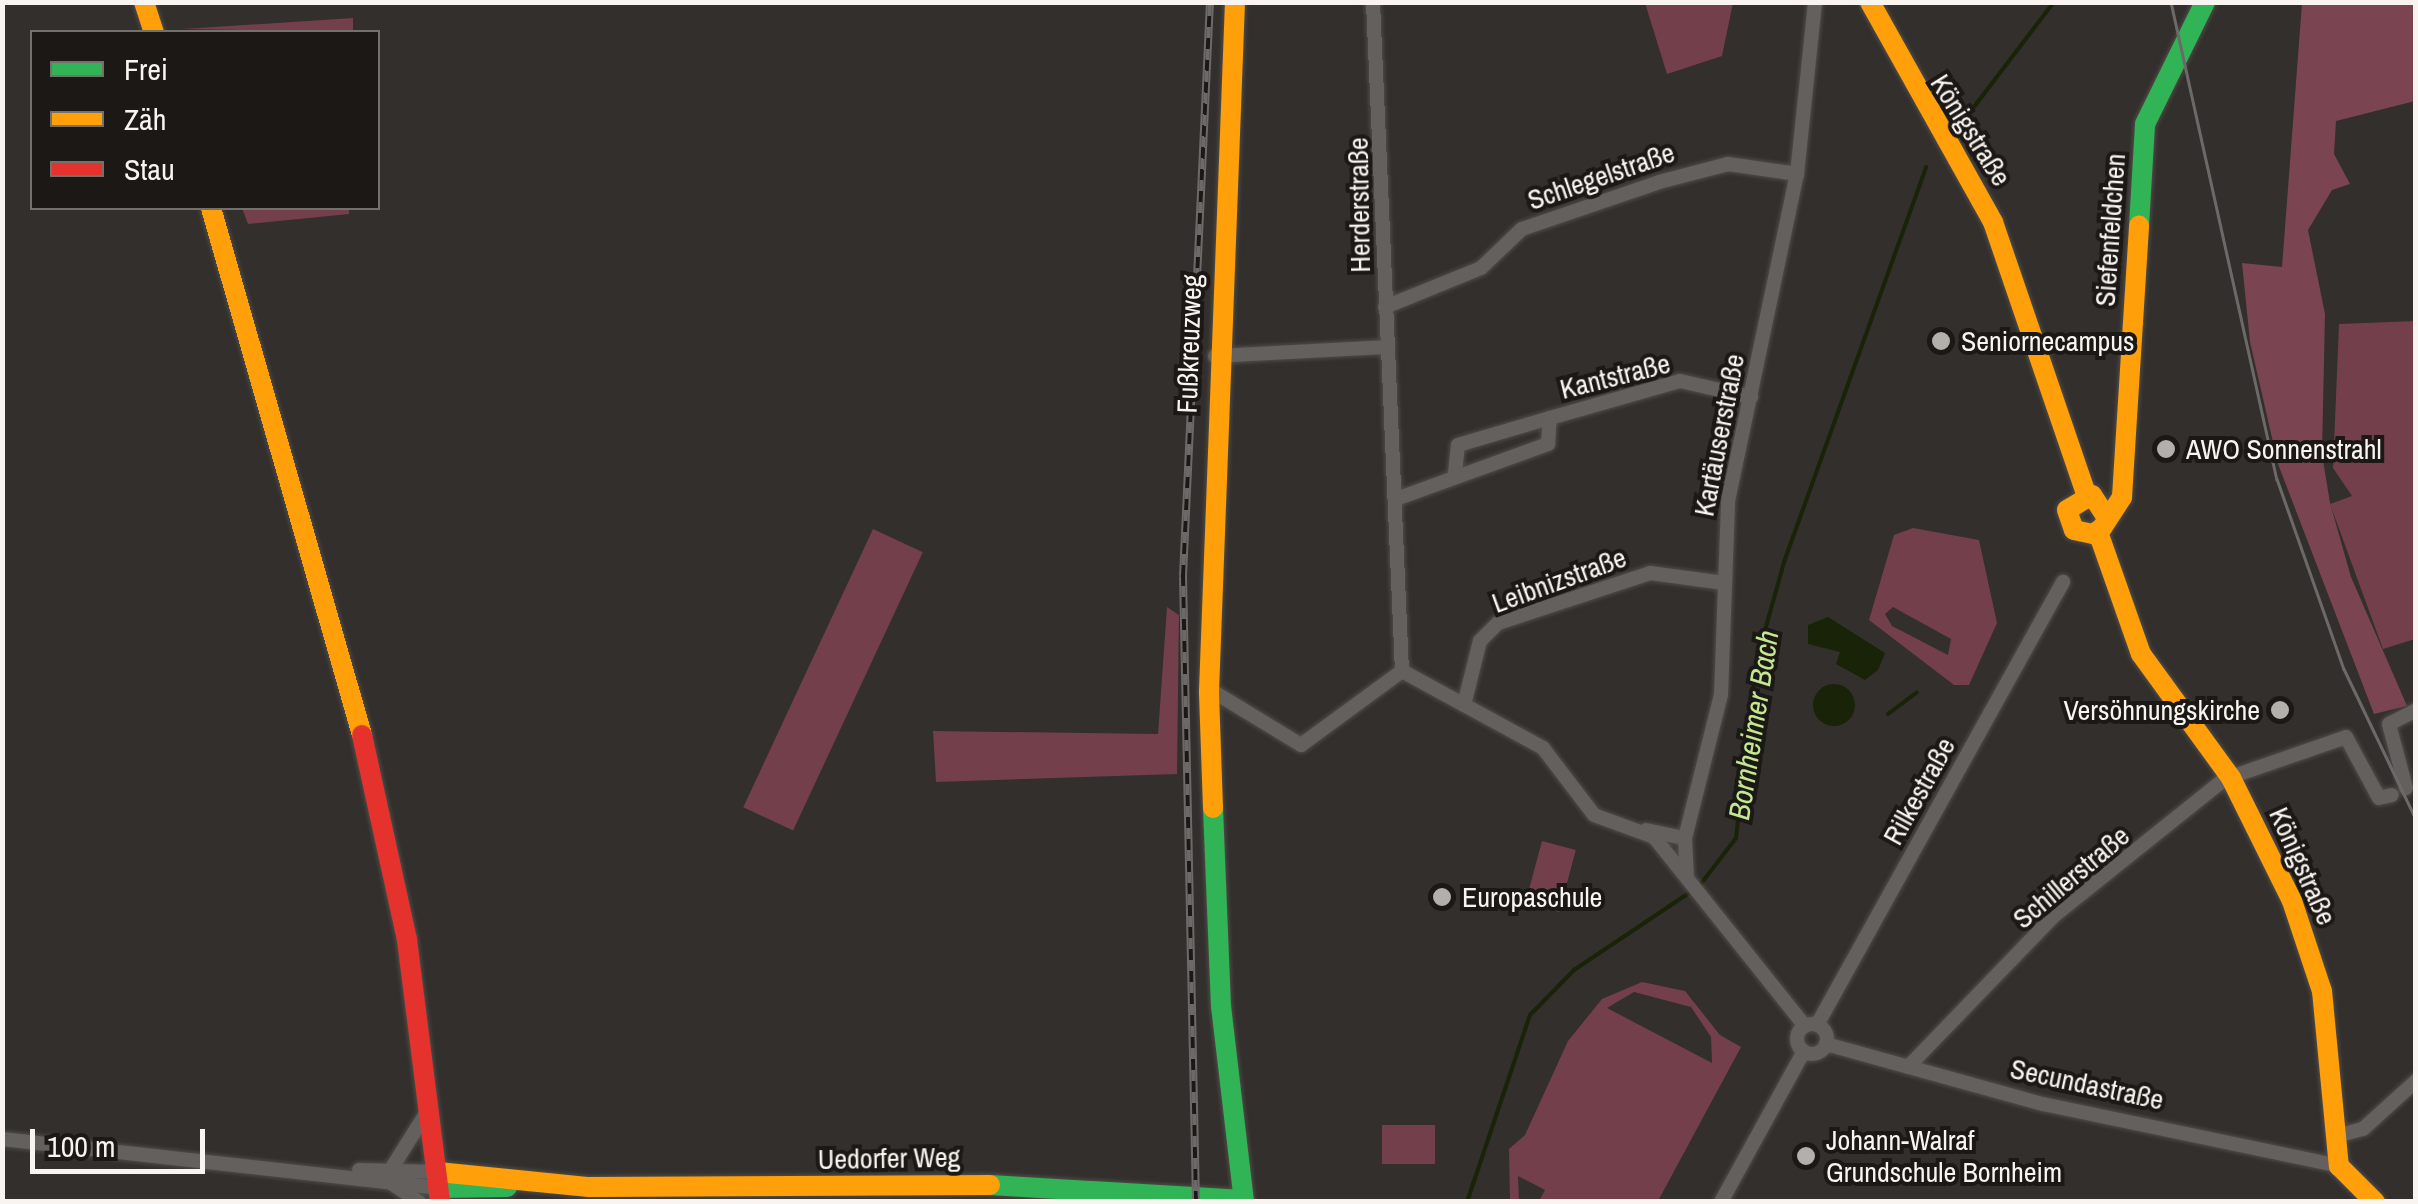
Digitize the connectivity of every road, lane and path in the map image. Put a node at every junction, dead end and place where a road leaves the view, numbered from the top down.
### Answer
1 (144, 2) edge
2 (1235, 2) edge
3 (1373, 2) edge
4 (1816, 2) edge
5 (1870, 2) edge
6 (2205, 2) edge
7 (153, 30) edge
8 (1797, 174) junction
9 (212, 210) edge
10 (1385, 308) junction
11 (1387, 348) junction
12 (1215, 356) junction
13 (1751, 397) junction
14 (1550, 418) junction
15 (1455, 473) junction
16 (1396, 499) junction
17 (2092, 513) junction
18 (2063, 582) dead end
19 (1724, 583) junction
20 (1402, 671) junction
21 (1209, 689) junction
22 (1464, 705) junction
23 (2416, 710) edge
24 (2231, 778) junction
25 (2406, 788) dead end
26 (2392, 795) dead end
27 (1646, 830) junction
28 (1685, 838) junction
29 (1687, 878) junction
30 (1811, 1025) junction
31 (1826, 1044) junction
32 (1804, 1051) junction
33 (1908, 1067) junction
34 (2416, 1081) edge
35 (430, 1107) junction
36 (2340, 1135) junction
37 (2, 1139) edge
38 (434, 1140) junction
39 (2339, 1166) junction
40 (390, 1173) junction
41 (439, 1187) edge
42 (480, 1189) edge
43 (913, 1193) edge
44 (1244, 1200) edge
45 (419, 1202) edge
46 (1721, 1202) edge
47 (2375, 1202) edge

1 - 7 street
2 - 12 street, Fußkreuzweg
3 - 10 street, Herderstraße
4 - 8 street, Kartäuserstraße
5 - 17 street, Königstraße
6 - 17 street, Siefenfeldchen
8 - 10 street, Schlegelstraße
8 - 13 street, Kartäuserstraße
9 - 35 street
10 - 11 street, Herderstraße
11 - 12 street
11 - 16 street, Herderstraße
12 - 21 street, Fußkreuzweg
13 - 14 street, Kantstraße
13 - 19 street, Kartäuserstraße
14 - 15 street, Kantstraße
14 - 15 street, Kantstraße
15 - 16 street, Kantstraße
16 - 20 street, Herderstraße
17 - 24 street, Königstraße
18 - 30 street, Rilkestraße
19 - 22 street, Leibnizstraße
19 - 28 street, Kartäuserstraße
20 - 21 street
20 - 22 street
21 - 44 street, Fußkreuzweg
22 - 27 street
23 - 25 street
24 - 26 street, Schillerstraße
24 - 33 street, Schillerstraße
24 - 36 street, Königstraße
27 - 28 street
27 - 29 street
28 - 29 street, Kartäuserstraße
29 - 30 street
30 - 31 street
30 - 32 street
31 - 32 street
31 - 33 street, Secundastraße
32 - 46 street
33 - 39 street, Secundastraße
34 - 36 street
35 - 38 street
35 - 40 street
36 - 39 street, Königstraße
37 - 40 street, Uedorfer Weg
38 - 41 street
38 - 42 street
39 - 47 street
40 - 41 street, Uedorfer Weg
40 - 45 street
41 - 42 street, Uedorfer Weg
42 - 43 street, Uedorfer Weg
43 - 44 street, Uedorfer Weg

